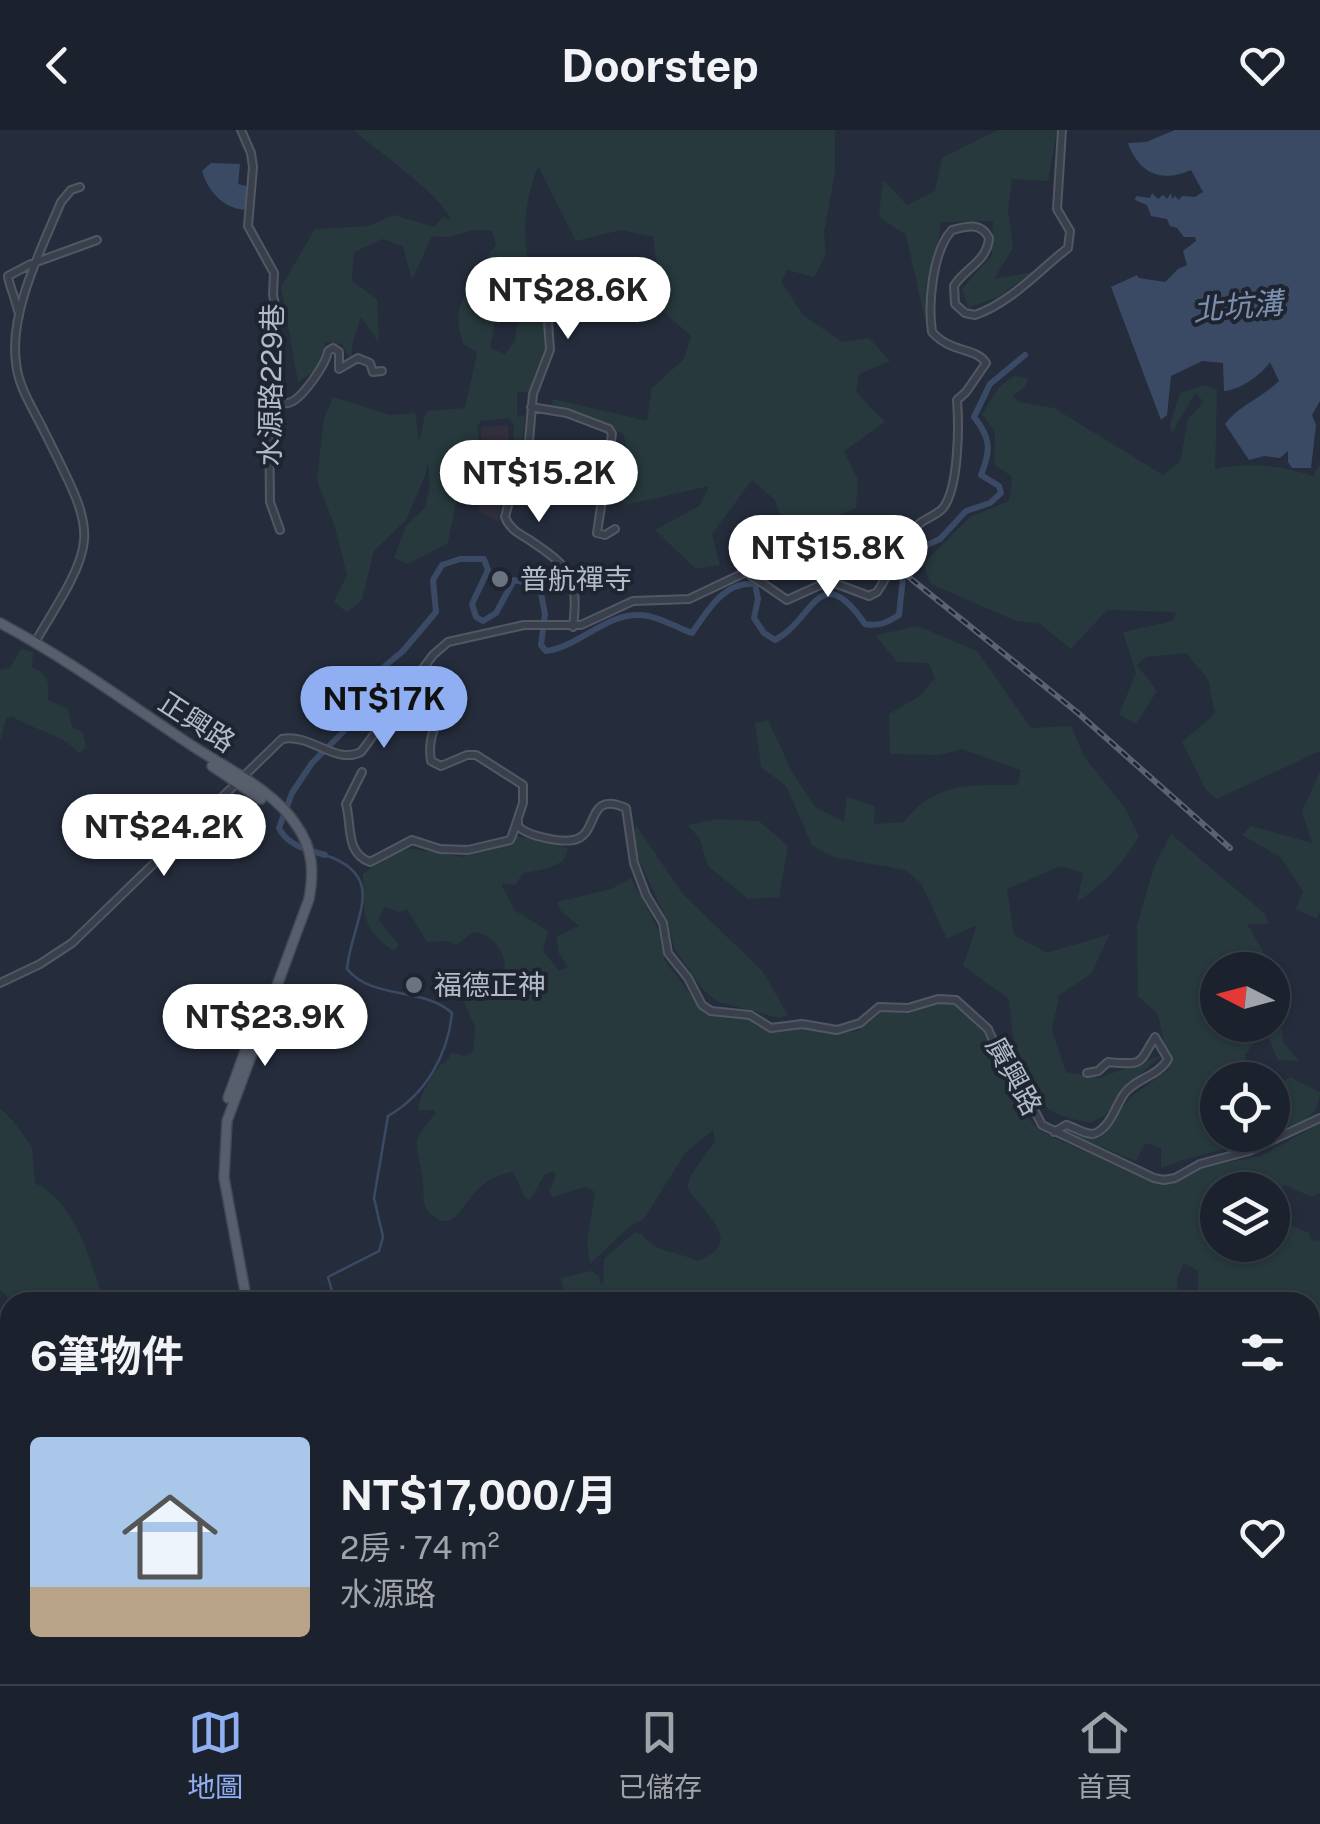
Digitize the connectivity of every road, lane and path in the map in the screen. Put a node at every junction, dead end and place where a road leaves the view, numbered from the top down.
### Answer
1 (240, 130) edge
2 (1062, 130) edge
3 (80, 186) dead end
4 (97, 240) dead end
5 (38, 262) junction
6 (538, 274) dead end
7 (4, 276) edge
8 (18, 312) junction
9 (382, 371) dead end
10 (270, 402) junction
11 (531, 407) junction
12 (616, 529) dead end
13 (280, 530) dead end
14 (0, 626) edge
15 (573, 627) junction
16 (35, 642) junction
17 (412, 683) junction
18 (362, 772) dead end
19 (240, 781) junction
20 (518, 820) junction
21 (0, 983) edge
22 (1087, 1072) dead end
23 (1320, 1118) edge
24 (1054, 1132) junction
25 (243, 1292) edge

1 - 10 street, 水源路229巷
2 - 15 street
3 - 5 street
4 - 5 street
5 - 7 street
5 - 8 street
6 - 11 street
7 - 8 street
8 - 16 street
9 - 10 street
10 - 13 street, 水源路229巷
11 - 12 street
11 - 15 street
14 - 16 main road, 正興路
14 - 19 main road, 正興路
15 - 17 street
16 - 19 main road, 正興路
17 - 19 street
17 - 20 street
18 - 20 street
19 - 21 street
19 - 25 main road, 正興路
20 - 24 street, 廣興路
22 - 24 street
23 - 24 street, 廣興路

